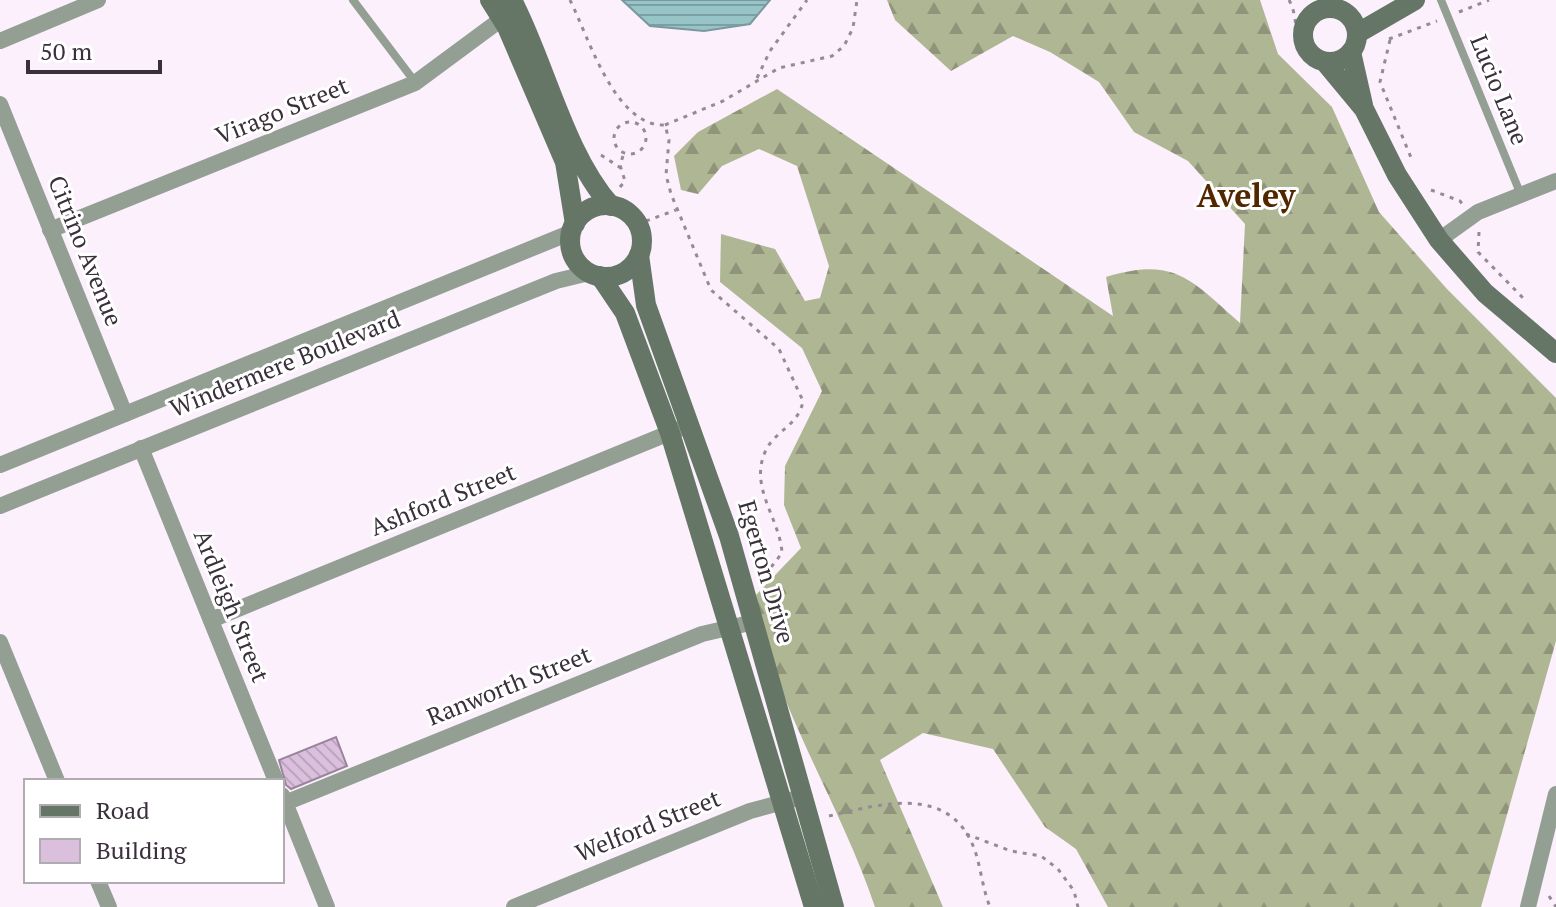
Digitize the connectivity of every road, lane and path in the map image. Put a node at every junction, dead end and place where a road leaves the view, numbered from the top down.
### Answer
1 (98, 0) edge
2 (353, 0) edge
3 (490, 0) edge
4 (807, 0) edge
5 (857, 0) edge
6 (1441, 0) edge
7 (1489, 0) edge
8 (1411, 1) edge
9 (1333, 7) edge
10 (510, 9) edge
11 (1305, 9) edge
12 (1447, 17) junction
13 (1379, 21) junction
14 (1390, 40) junction
15 (0, 41) edge
16 (1354, 43) junction
17 (1325, 62) junction
18 (757, 78) junction
19 (415, 83) junction
20 (0, 104) edge
21 (1364, 109) junction
22 (665, 125) dead end
23 (594, 146) dead end
24 (624, 153) junction
25 (621, 168) junction
26 (1415, 168) dead end
27 (1424, 180) dead end
28 (1556, 181) edge
29 (1521, 195) junction
30 (614, 198) junction
31 (677, 210) dead end
32 (1471, 218) junction
33 (646, 221) dead end
34 (574, 228) junction
35 (50, 230) junction
36 (1439, 240) junction
37 (639, 255) junction
38 (594, 275) junction
39 (1534, 309) dead end
40 (1556, 353) edge
41 (125, 414) junction
42 (692, 424) junction
43 (670, 433) junction
44 (141, 448) junction
45 (0, 465) edge
46 (0, 506) edge
47 (211, 620) junction
48 (754, 622) junction
49 (729, 627) junction
50 (0, 642) edge
51 (56, 779) edge
52 (275, 779) edge
53 (1556, 794) edge
54 (803, 797) junction
55 (284, 799) edge
56 (782, 801) junction
57 (810, 822) junction
58 (966, 834) junction
59 (99, 883) edge
60 (109, 907) edge
61 (327, 907) edge
62 (514, 907) edge
63 (814, 907) edge
64 (834, 907) edge
65 (990, 907) edge
66 (1078, 907) edge
67 (1528, 907) edge

1 - 15 street
2 - 19 lane
3 - 10 street
4 - 18 path
5 - 18 path
6 - 12 lane, Lucio Lane
7 - 12 path
8 - 9 street
8 - 13 street
9 - 11 street
9 - 16 street
10 - 19 street, Virago Street
10 - 30 street
10 - 34 street
11 - 17 street
12 - 14 path
12 - 29 lane, Lucio Lane
13 - 14 path
13 - 16 street
14 - 26 path
16 - 17 street
16 - 21 street
17 - 21 street
18 - 22 path
19 - 35 street, Virago Street
20 - 35 street, Citrino Avenue
21 - 36 street
23 - 25 path
24 - 24 path
24 - 25 path
25 - 30 path
27 - 32 path
28 - 29 street
29 - 32 street
30 - 34 street
30 - 37 street
31 - 33 path
32 - 36 street
32 - 39 path
34 - 38 street
34 - 41 street, Windermere Boulevard
35 - 41 street, Citrino Avenue
36 - 40 street
37 - 38 street
37 - 42 street, Egerton Drive
38 - 43 street, Egerton Drive
38 - 44 street, Windermere Boulevard
41 - 45 street, Windermere Boulevard
42 - 43 street, Ashford Street
42 - 48 street, Egerton Drive
43 - 47 street, Ashford Street
43 - 49 street, Egerton Drive
44 - 46 street, Windermere Boulevard
44 - 47 street, Ardleigh Street
47 - 52 street, Ardleigh Street
48 - 49 street, Ranworth Street
48 - 54 street, Egerton Drive
49 - 55 street, Ranworth Street
49 - 56 street, Egerton Drive
50 - 51 street
53 - 67 street
54 - 56 street, Welford Street
54 - 57 street, Egerton Drive
55 - 61 street
56 - 62 street, Welford Street
56 - 63 street, Egerton Drive
57 - 58 path
57 - 64 street, Egerton Drive
58 - 65 path
58 - 66 path
59 - 60 street

